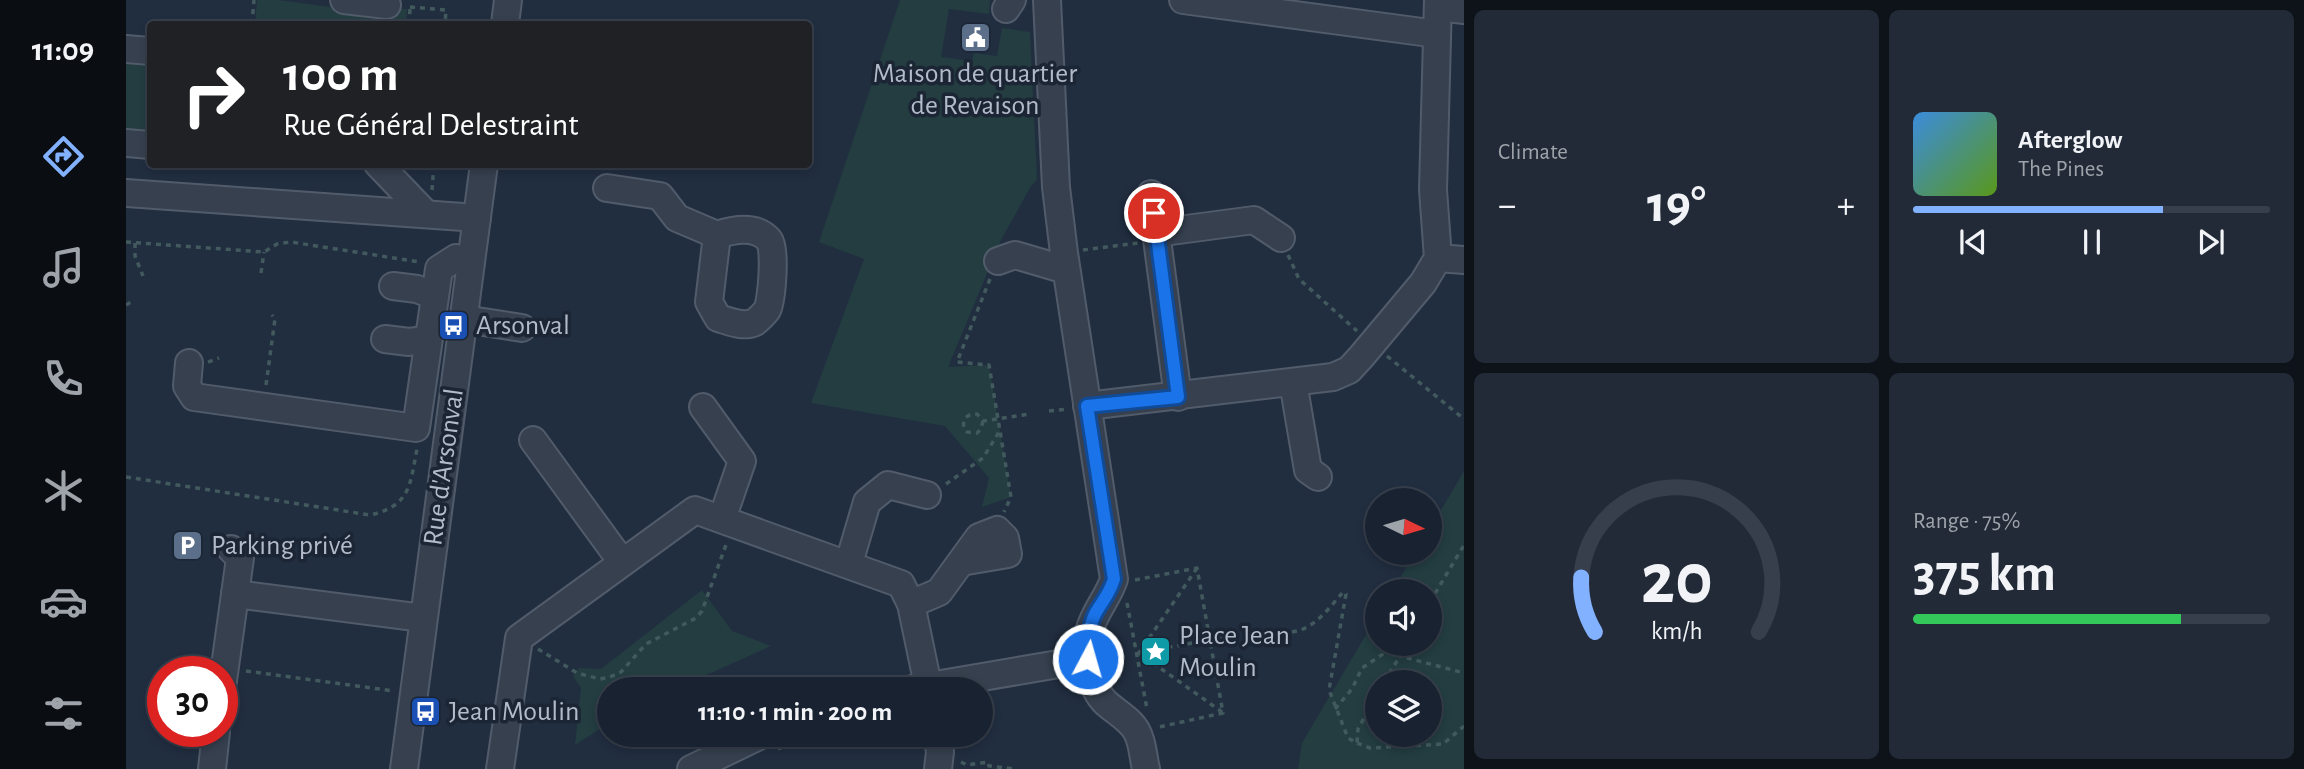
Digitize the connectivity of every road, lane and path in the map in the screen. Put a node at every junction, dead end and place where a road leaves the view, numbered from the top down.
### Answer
1 (254, 0) edge
2 (344, 0) edge
3 (508, 0) edge
4 (1047, 0) edge
5 (1183, 0) edge
6 (1438, 4) edge
7 (1254, 5) edge
8 (399, 6) joint
9 (1464, 10) edge
10 (252, 21) edge
11 (445, 21) edge
12 (505, 21) edge
13 (1437, 34) junction
14 (126, 49) edge
15 (147, 51) edge
16 (126, 143) edge
17 (147, 145) edge
18 (382, 168) edge
19 (483, 168) edge
20 (607, 188) dead end
21 (126, 193) edge
22 (1151, 194) dead end
23 (426, 214) junction
24 (477, 218) junction
25 (717, 235) dead end
26 (1157, 236) junction
27 (1281, 238) joint
28 (126, 242) edge
29 (135, 243) junction
30 (264, 252) junction
31 (1438, 258) junction
32 (1464, 260) edge
33 (471, 261) junction
34 (998, 261) joint
35 (1065, 262) junction
36 (439, 269) junction
37 (261, 273) dead end
38 (143, 276) dead end
39 (393, 285) dead end
40 (434, 296) junction
41 (272, 315) dead end
42 (464, 319) junction
43 (522, 328) dead end
44 (385, 339) dead end
45 (428, 339) junction
46 (1372, 344) junction
47 (189, 363) dead end
48 (1293, 382) junction
49 (1178, 397) junction
50 (1087, 406) junction
51 (263, 407) junction
52 (704, 407) dead end
53 (1030, 414) dead end
54 (999, 419) junction
55 (1464, 419) edge
56 (983, 421) junction
57 (416, 428) junction
58 (1000, 430) junction
59 (533, 440) dead end
60 (126, 477) edge
61 (1318, 477) dead end
62 (927, 495) joint
63 (728, 521) junction
64 (997, 530) joint
65 (1464, 545) edge
66 (231, 549) dead end
67 (622, 562) junction
68 (849, 563) junction
69 (1197, 568) junction
70 (1126, 581) dead end
71 (1442, 582) edge
72 (235, 594) junction
73 (1126, 600) dead end
74 (911, 604) junction
75 (424, 618) junction
76 (1252, 632) dead end
77 (1230, 636) dead end
78 (519, 638) junction
79 (1210, 640) junction
80 (1138, 653) junction
81 (227, 656) edge
82 (1380, 656) edge
83 (1400, 656) joint
84 (1088, 659) junction
85 (1391, 670) edge
86 (1464, 673) edge
87 (921, 677) edge
88 (985, 677) edge
89 (238, 679) edge
90 (414, 694) junction
91 (1335, 709) junction
92 (1223, 713) junction
93 (1365, 716) edge
94 (1150, 719) dead end
95 (1464, 726) edge
96 (1357, 743) junction
97 (214, 747) edge
98 (736, 747) edge
99 (938, 752) edge
100 (1144, 758) edge
101 (212, 769) edge
102 (404, 769) edge
103 (500, 769) edge
104 (691, 769) edge
105 (1015, 769) edge

1 - 10 path
2 - 8 street
3 - 12 street
4 - 35 street
5 - 7 street
6 - 9 street
6 - 13 street
7 - 13 street
8 - 11 path
13 - 31 street
14 - 15 street
16 - 17 street
18 - 23 street
19 - 24 street, Rue d'Arsonval
20 - 25 street
21 - 23 street
22 - 26 street
23 - 24 street
24 - 33 street, Rue d'Arsonval
26 - 27 street
26 - 35 path
26 - 49 street
27 - 46 path
28 - 29 path
29 - 30 path
29 - 38 path
30 - 36 path
30 - 37 path
31 - 32 street
31 - 46 street
33 - 36 street
33 - 42 street, Rue d'Arsonval
34 - 35 street
34 - 54 path
35 - 50 street
36 - 40 street
39 - 40 street
40 - 45 street
41 - 51 path
42 - 43 street
42 - 75 street, Rue d'Arsonval
44 - 45 street
45 - 57 street
46 - 48 street
46 - 55 path
47 - 51 street
48 - 49 street
48 - 61 street
49 - 50 street
50 - 84 street
51 - 57 street
52 - 63 street
53 - 54 path
54 - 56 path
54 - 58 path
56 - 56 path
57 - 60 path
58 - 62 path
58 - 64 path
59 - 67 street
62 - 68 street
63 - 67 street
63 - 68 street
63 - 78 path
64 - 74 street
65 - 71 path
66 - 72 street
67 - 78 street
68 - 74 street
69 - 70 path
69 - 79 path
69 - 80 path
72 - 75 street
72 - 81 street
73 - 80 path
74 - 87 street
75 - 90 street, Rue d'Arsonval
76 - 91 path
77 - 79 path
78 - 103 street
79 - 80 path
79 - 92 path
80 - 92 path
80 - 94 path
82 - 91 path
83 - 85 path
83 - 86 path
84 - 88 street
84 - 100 street
89 - 90 path
90 - 102 street, Rue d'Arsonval
91 - 96 path
92 - 100 path
93 - 96 path
95 - 96 path
97 - 101 street
98 - 104 street
99 - 105 path

